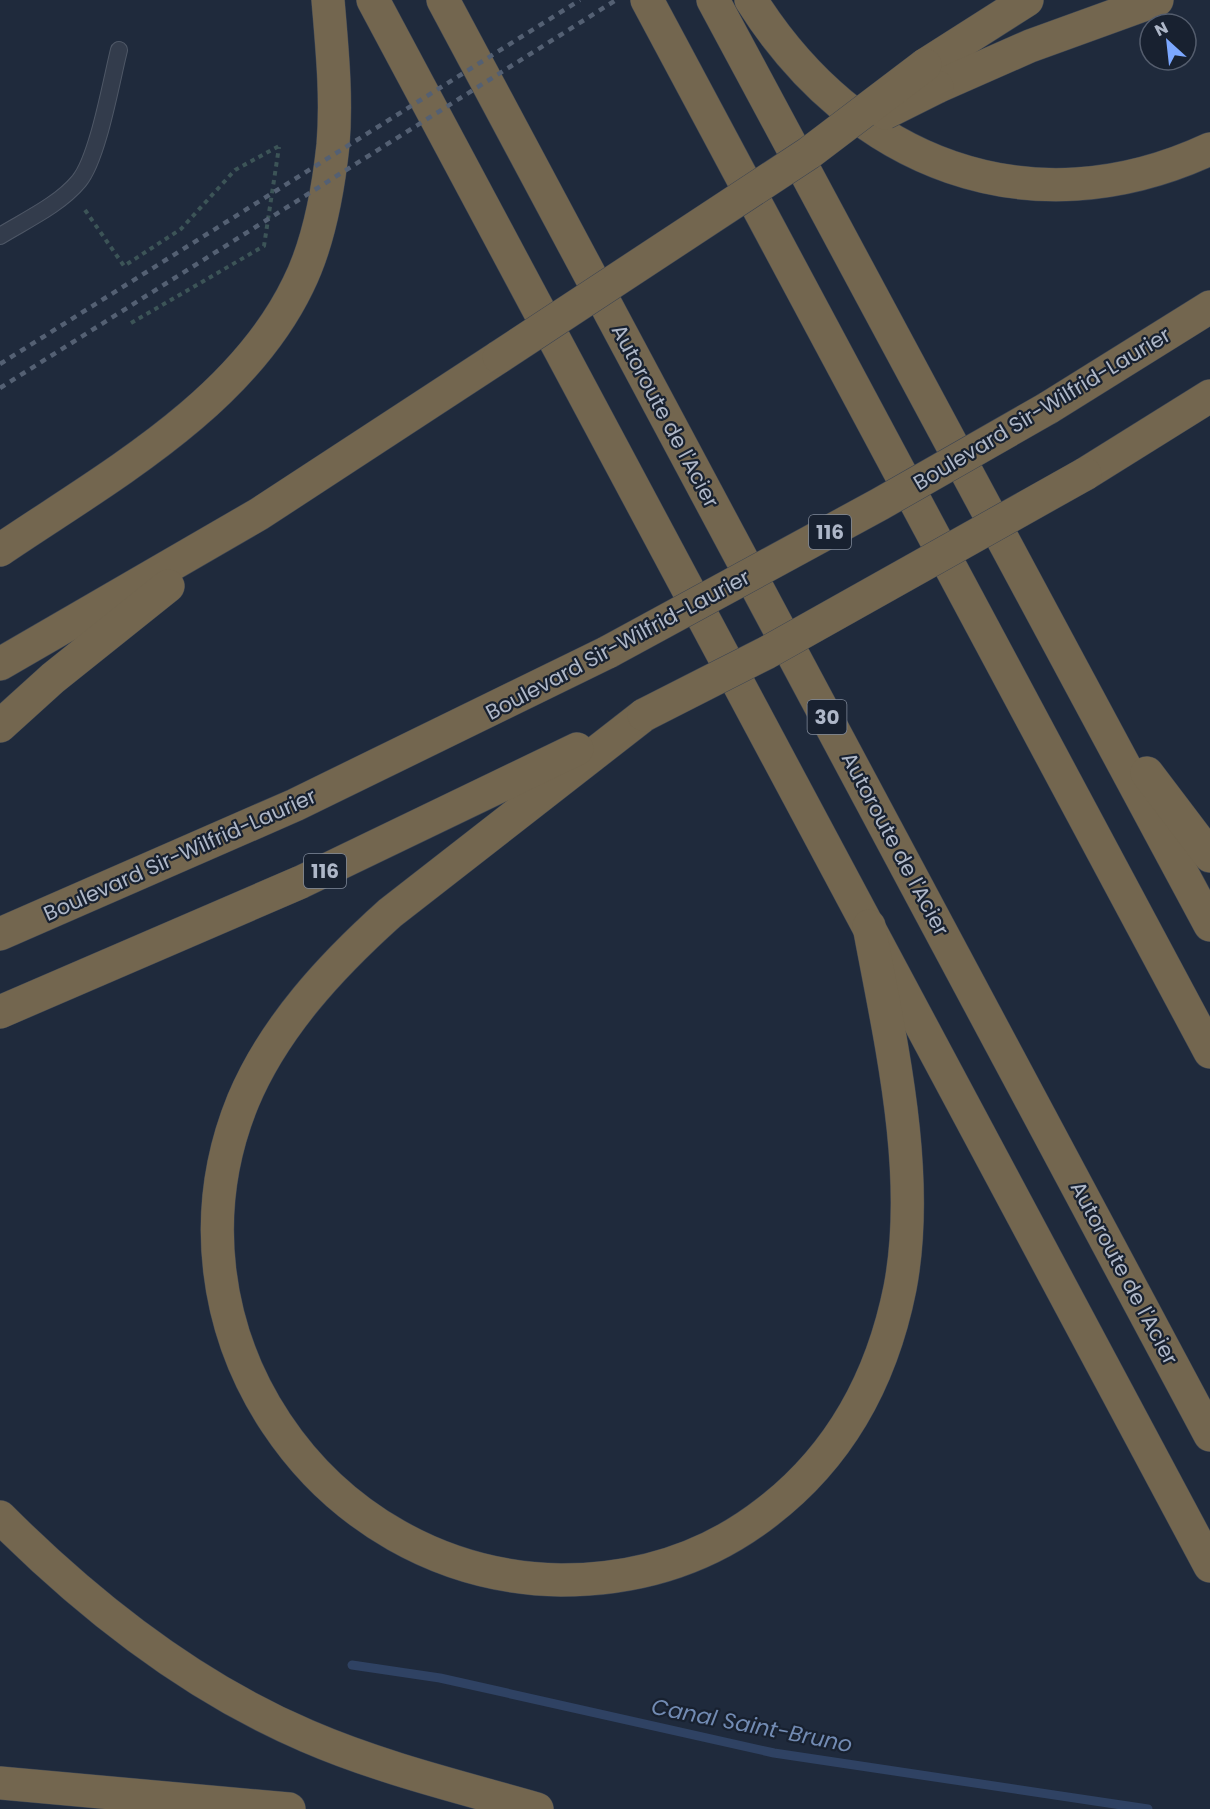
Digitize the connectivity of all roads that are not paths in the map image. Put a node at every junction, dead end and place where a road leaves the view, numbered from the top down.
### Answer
1 (328, 0) edge
2 (373, 0) edge
3 (443, 0) edge
4 (647, 0) edge
5 (713, 0) edge
6 (750, 0) edge
7 (1027, 0) edge
8 (1157, 0) edge
9 (119, 50) dead end
10 (931, 76) junction
11 (1210, 149) edge
12 (0, 236) edge
13 (1210, 307) edge
14 (1210, 396) edge
15 (1210, 413) edge
16 (1150, 434) junction
17 (259, 514) junction
18 (0, 550) edge
19 (0, 664) edge
20 (1086, 693) junction
21 (644, 715) junction
22 (0, 726) edge
23 (1210, 855) edge
24 (1210, 925) edge
25 (869, 926) junction
26 (0, 934) edge
27 (0, 1012) edge
28 (1210, 1052) edge
29 (1210, 1435) edge
30 (0, 1517) edge
31 (1210, 1566) edge
32 (0, 1784) edge
33 (290, 1809) edge
34 (537, 1809) edge

1 - 18 highway
2 - 25 highway
3 - 29 highway, Autoroute de l'Acier / 30
4 - 28 highway
5 - 20 highway
6 - 11 highway
7 - 10 highway
8 - 10 highway
9 - 12 lane
10 - 17 highway, bridge
13 - 26 highway, Boulevard Sir-Wilfrid-Laurier / 116, bridge
14 - 16 highway, 116
15 - 16 highway
16 - 21 highway, 116, bridge
17 - 19 highway
17 - 22 highway
20 - 23 highway
20 - 24 highway
21 - 25 highway
21 - 27 highway, 116
25 - 31 highway
30 - 34 highway
32 - 33 highway

